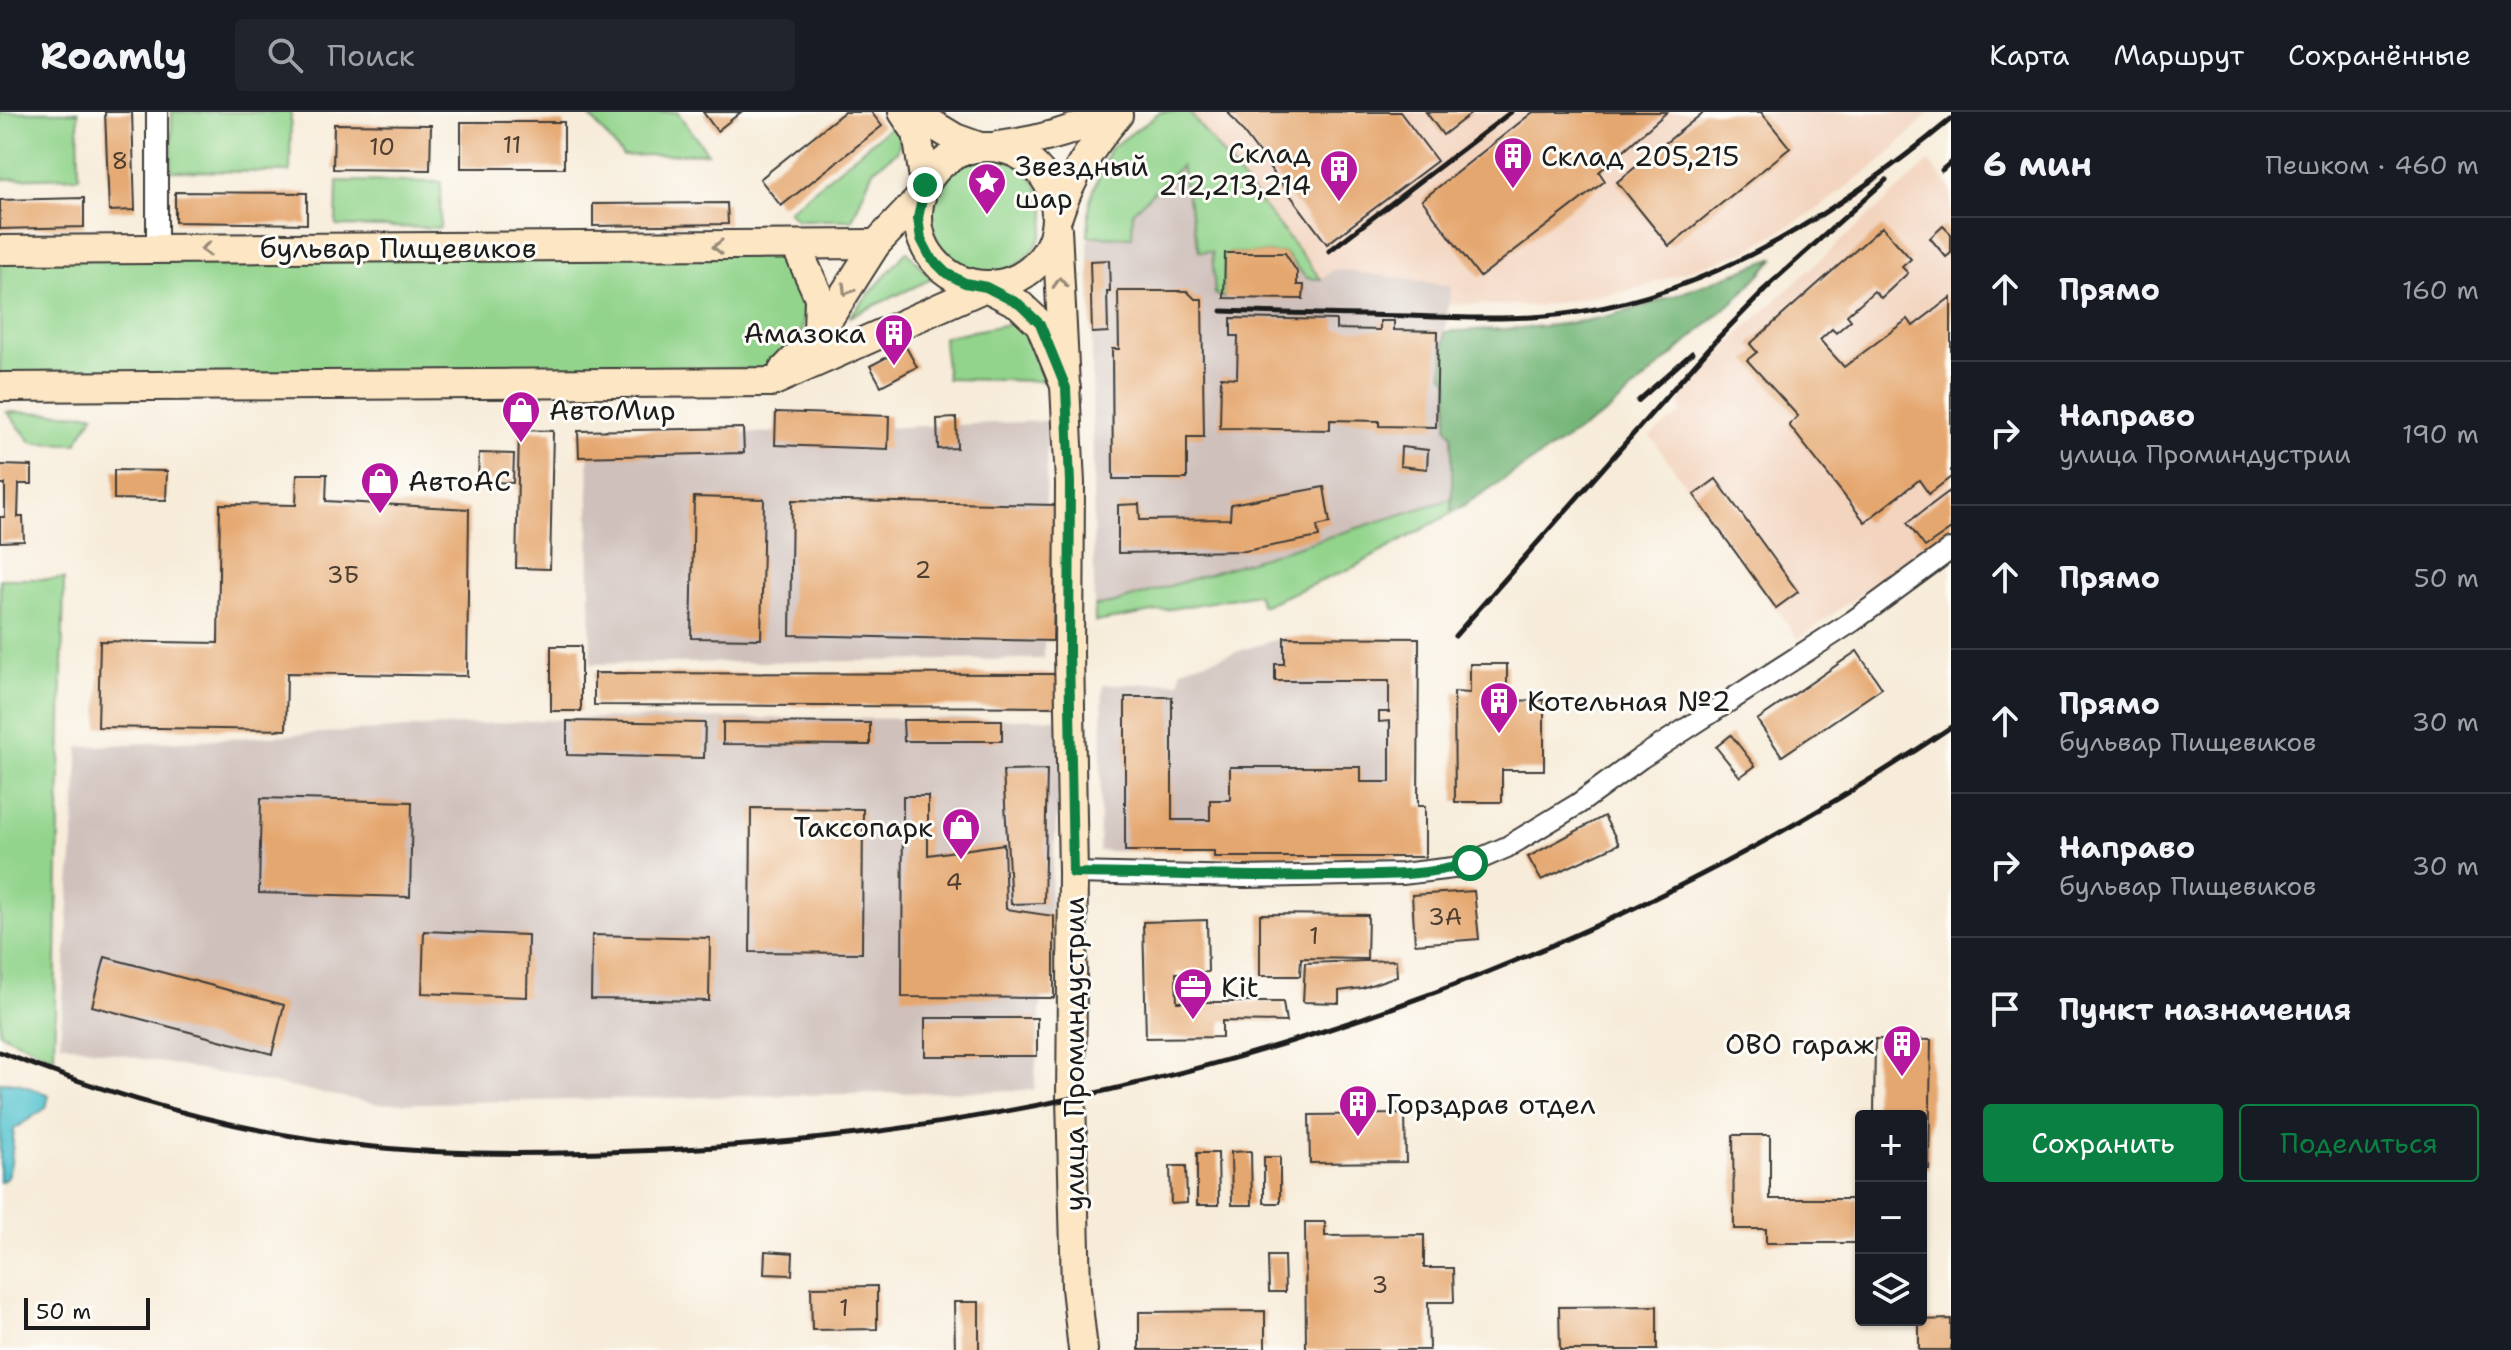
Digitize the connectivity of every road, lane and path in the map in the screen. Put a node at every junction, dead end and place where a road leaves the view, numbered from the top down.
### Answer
1 (157, 112) edge
2 (903, 112) edge
3 (912, 112) edge
4 (1118, 112) edge
5 (987, 147) junction
6 (923, 191) junction
7 (1057, 223) junction
8 (876, 244) junction
9 (796, 246) junction
10 (157, 249) junction
11 (0, 250) edge
12 (986, 287) junction
13 (818, 335) junction
14 (772, 382) junction
15 (0, 387) edge
16 (1066, 388) junction
17 (1951, 549) edge
18 (1073, 873) junction
19 (1083, 1350) edge

1 - 10 street
2 - 6 main road
3 - 5 main road
4 - 5 main road
4 - 7 main road
5 - 6 main road
5 - 7 main road
6 - 8 main road
6 - 12 main road
7 - 12 main road
16 -> 7 main road, улица Проминдустрии
8 - 9 main road, бульвар Пищевиков
8 -> 13 main road
9 -> 10 main road, бульвар Пищевиков
9 - 13 main road
10 - 11 main road, бульвар Пищевиков
12 - 14 main road
12 - 16 main road
13 - 14 main road
14 - 15 main road
16 - 18 main road, улица Проминдустрии
17 - 18 street
18 - 19 main road, улица Проминдустрии

